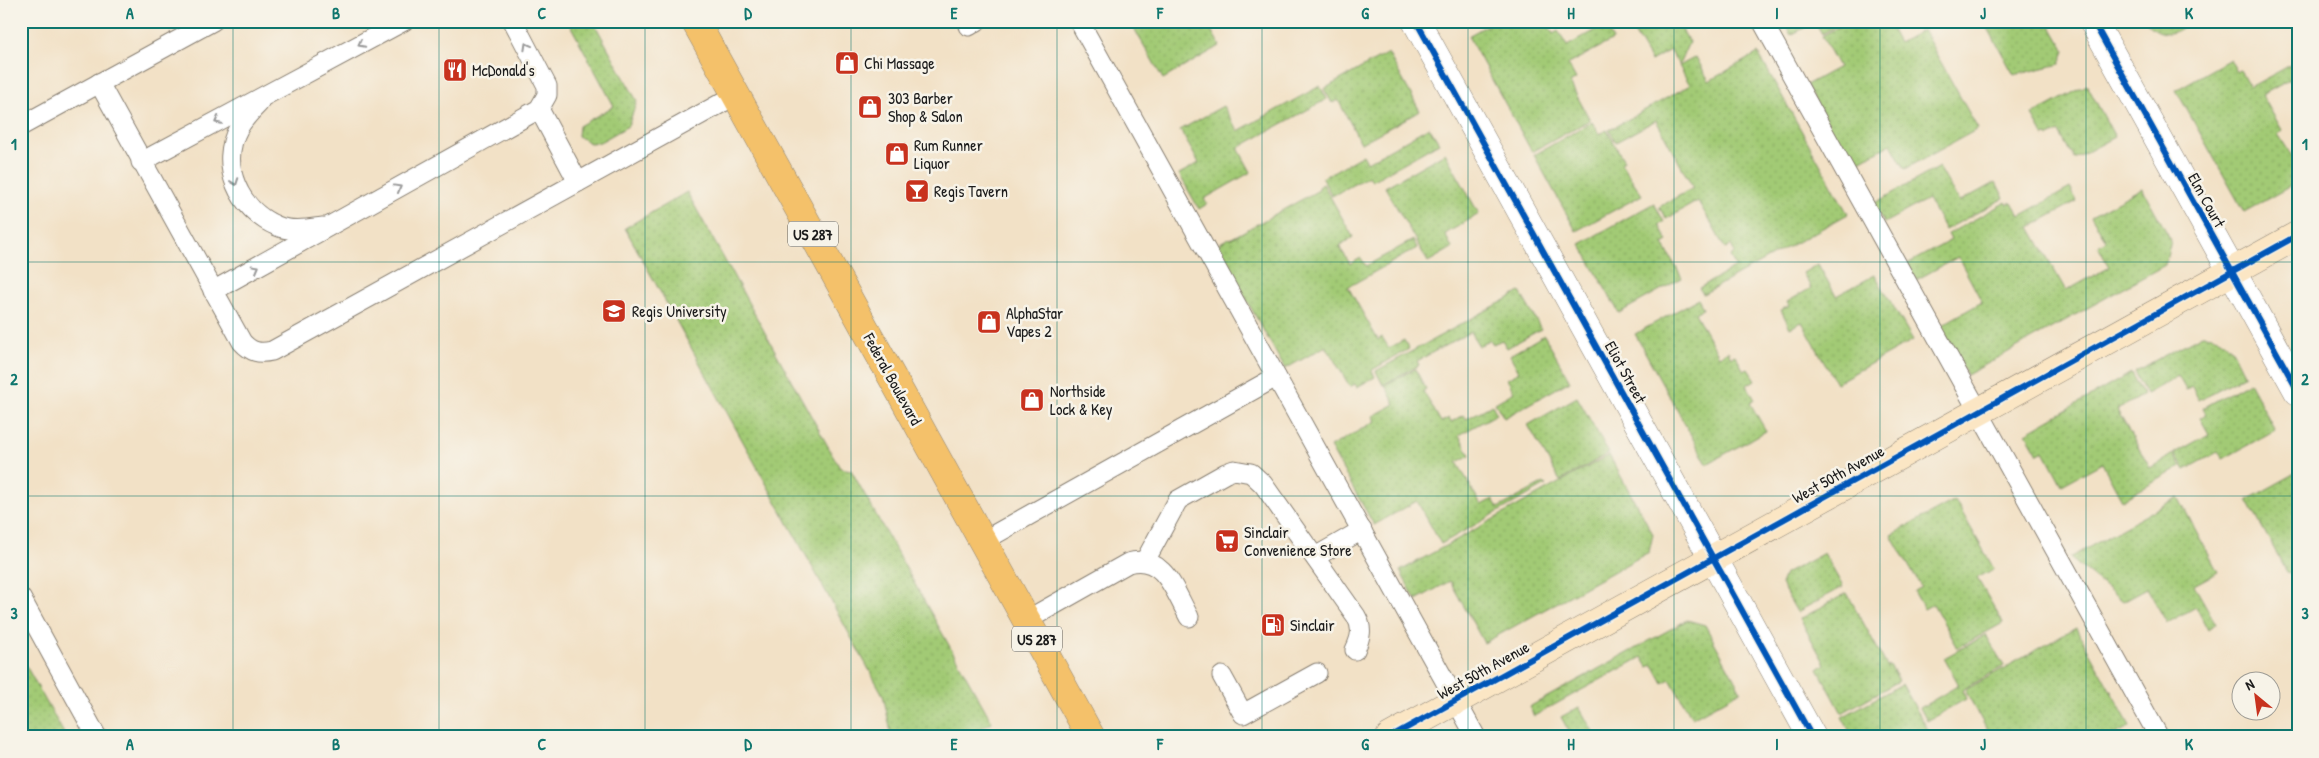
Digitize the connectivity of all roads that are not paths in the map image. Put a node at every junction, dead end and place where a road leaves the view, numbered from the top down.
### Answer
1 (213, 21) edge
2 (404, 21) edge
3 (513, 21) edge
4 (1079, 21) edge
5 (1416, 21) edge
6 (1762, 21) edge
7 (2093, 21) edge
8 (702, 24) edge
9 (99, 83) junction
10 (269, 94) junction
11 (736, 95) junction
12 (539, 109) junction
13 (21, 126) edge
14 (141, 162) junction
15 (578, 182) junction
16 (340, 220) junction
17 (2298, 235) edge
18 (2231, 271) junction
19 (213, 292) junction
20 (1276, 376) junction
21 (2298, 391) edge
22 (1978, 412) junction
23 (1362, 530) junction
24 (983, 541) junction
25 (1315, 557) junction
26 (1714, 558) junction
27 (1145, 561) junction
28 (21, 598) edge
29 (1189, 617) dead end
30 (1027, 620) junction
31 (1355, 650) dead end
32 (1317, 673) dead end
33 (1222, 676) dead end
34 (1456, 700) junction
35 (1400, 734) edge
36 (97, 737) edge
37 (1091, 737) edge
38 (1476, 737) edge
39 (1812, 737) edge
40 (2159, 737) edge

1 - 9 lane
2 -> 10 lane
12 -> 3 lane
4 - 20 lane
5 - 26 street, Eliot Street
6 - 22 lane
7 - 18 street, Elm Court
8 - 11 main road, Federal Boulevard / US 287
9 - 13 lane
9 - 14 lane
10 -> 14 lane
10 -> 16 lane
11 - 15 lane
11 - 24 main road, Federal Boulevard / US 287
12 - 15 lane
16 -> 12 lane
14 - 19 lane
15 - 19 lane
19 -> 16 lane
17 - 18 street, West 50th Avenue
18 - 21 street, Elm Court
18 - 22 street, West 50th Avenue
20 - 23 lane
20 - 24 lane
22 - 26 street, West 50th Avenue
22 - 40 lane
23 - 25 lane
23 - 34 lane
24 - 30 main road, Federal Boulevard / US 287
25 - 27 lane
25 - 31 lane
26 - 34 street, West 50th Avenue
26 - 39 street, Eliot Street
27 - 29 lane
27 - 30 lane
28 - 36 lane
30 - 37 main road, Federal Boulevard / US 287
32 - 33 lane
34 - 35 street, West 50th Avenue
34 - 38 lane

